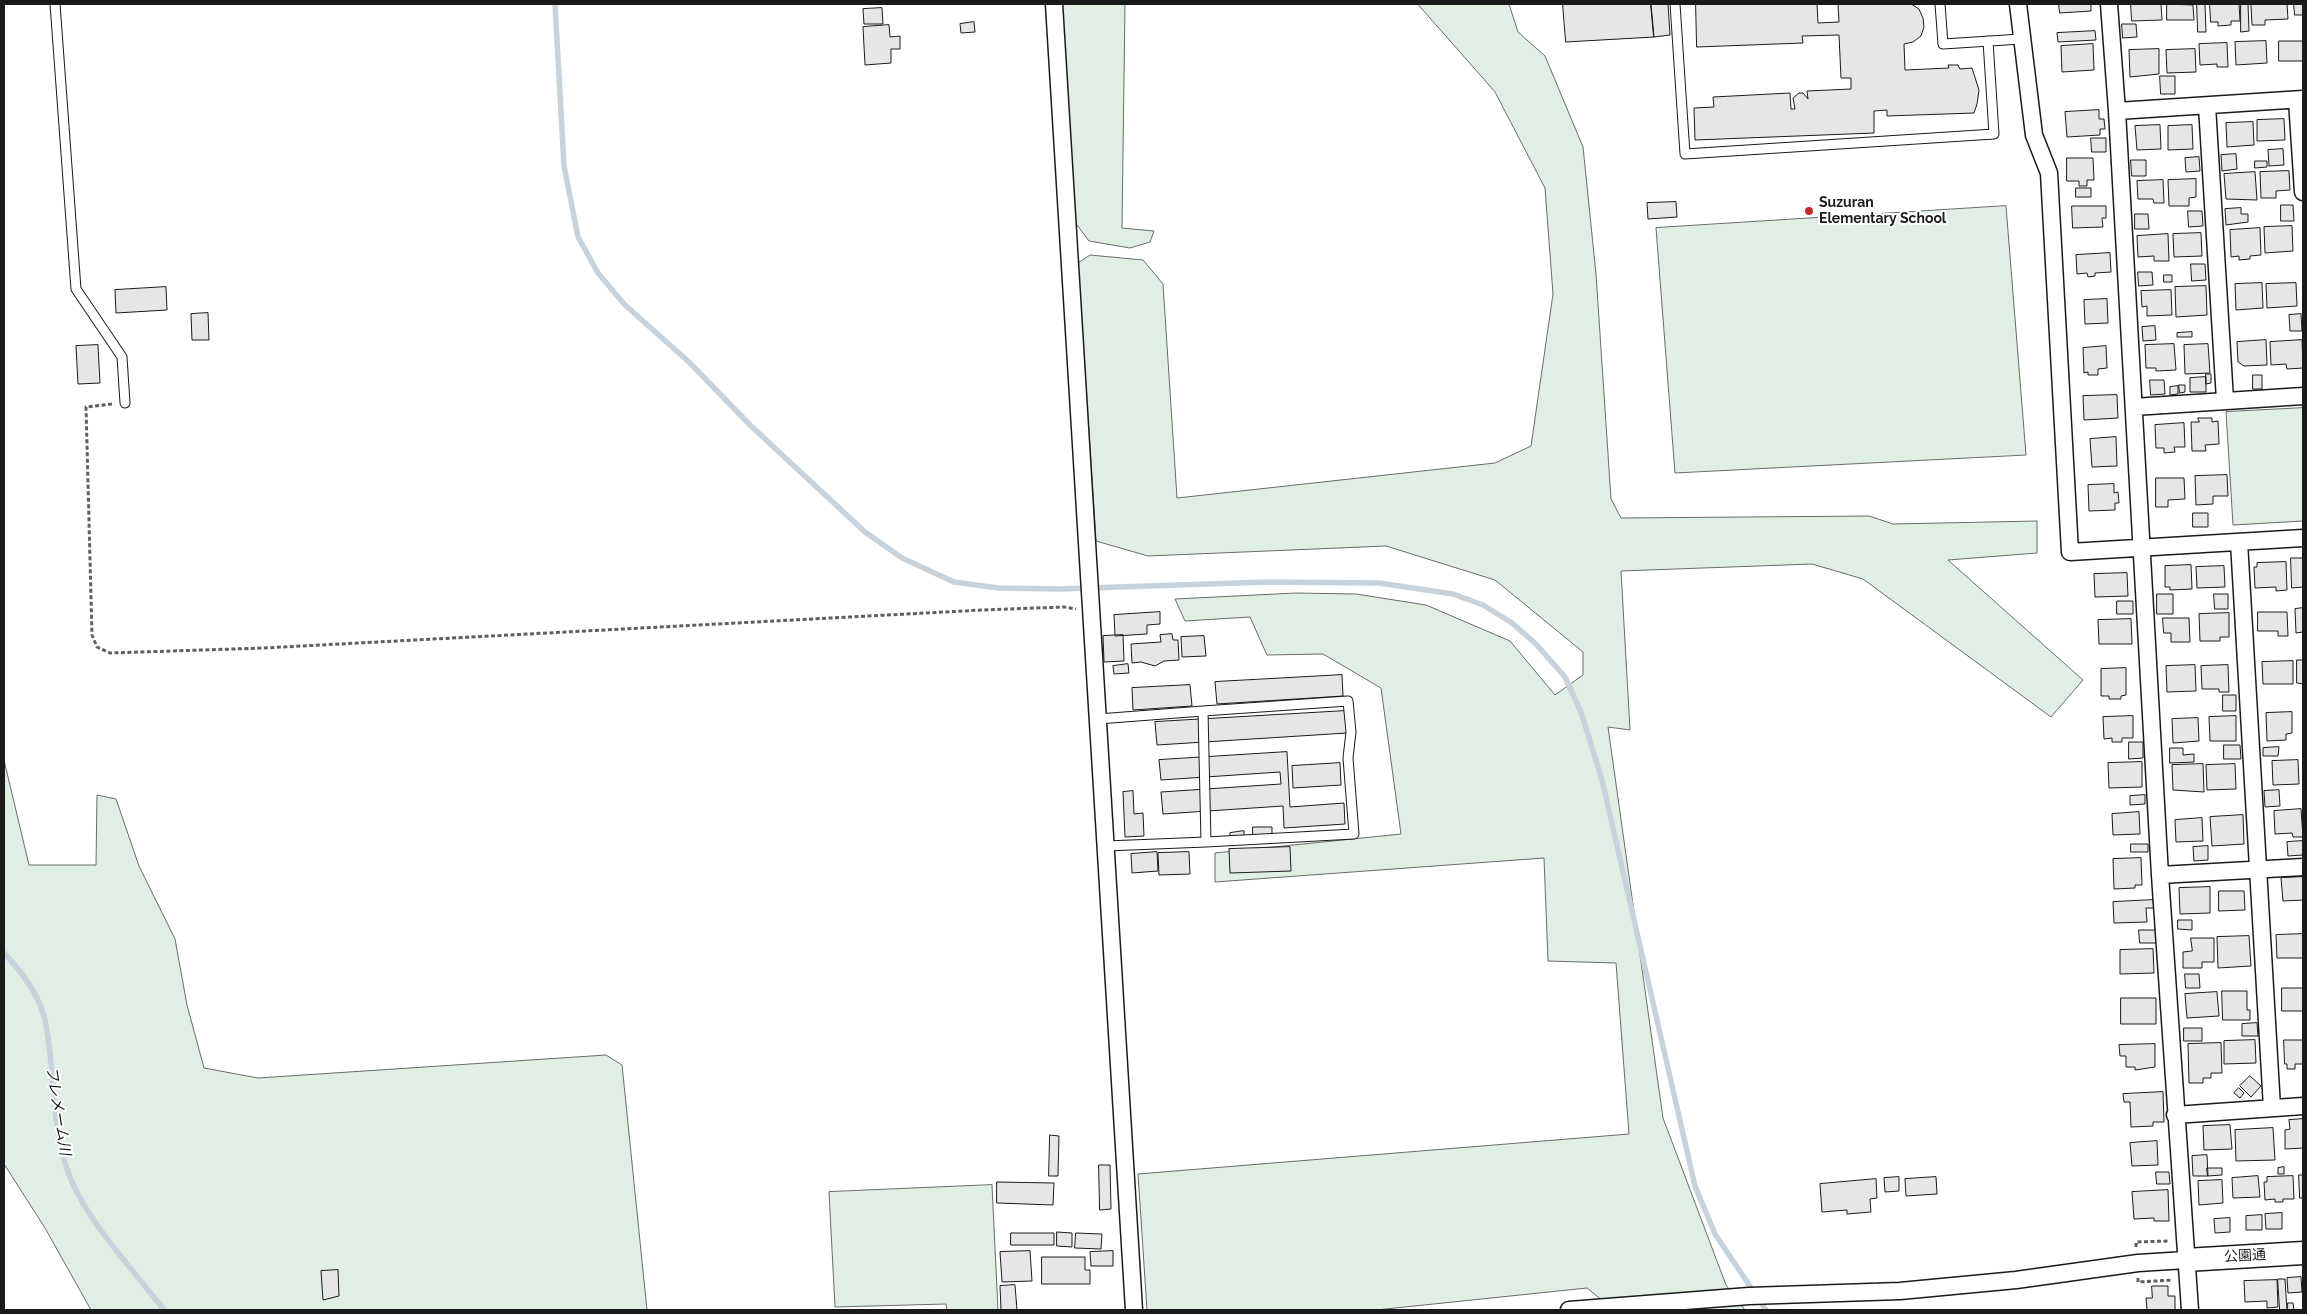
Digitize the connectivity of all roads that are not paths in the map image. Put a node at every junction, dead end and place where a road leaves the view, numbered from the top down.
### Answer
1 (55, 4) edge
2 (1054, 4) edge
3 (1675, 4) edge
4 (1940, 4) edge
5 (2018, 4) edge
6 (2109, 4) edge
7 (2021, 39) junction
8 (1988, 41) junction
9 (2300, 100) edge
10 (2207, 106) junction
11 (2117, 111) junction
12 (2303, 192) edge
13 (2303, 396) edge
14 (2225, 400) junction
15 (125, 403) road end
16 (2134, 407) junction
17 (2303, 538) edge
18 (2239, 542) junction
19 (2142, 546) junction
20 (1202, 711) junction
21 (1098, 719) junction
22 (1206, 842) junction
23 (1106, 846) junction
24 (2303, 867) edge
25 (2258, 870) junction
26 (2160, 875) junction
27 (2303, 1106) edge
28 (2272, 1108) junction
29 (2176, 1114) junction
30 (2303, 1253) edge
31 (2186, 1260) junction
32 (1134, 1310) edge
33 (1570, 1310) edge
34 (2190, 1310) edge

1 - 15 lane
2 - 21 street
3 - 8 lane
4 - 8 lane
5 - 7 street
6 - 11 street
7 - 8 lane
7 - 19 street
9 - 10 street
9 - 12 street
10 - 11 street
10 - 14 street
11 - 16 street
13 - 14 street
14 - 16 street
16 - 19 street
17 - 18 street
18 - 19 street
18 - 25 street
19 - 26 street
20 - 21 lane
20 - 22 lane
20 - 22 lane
21 - 23 street
22 - 23 lane
23 - 32 street
24 - 25 street
25 - 26 street
25 - 28 street
26 - 29 street
27 - 28 street
28 - 29 street
29 - 31 street
30 - 31 street, 公園通
31 - 33 street
31 - 34 street

